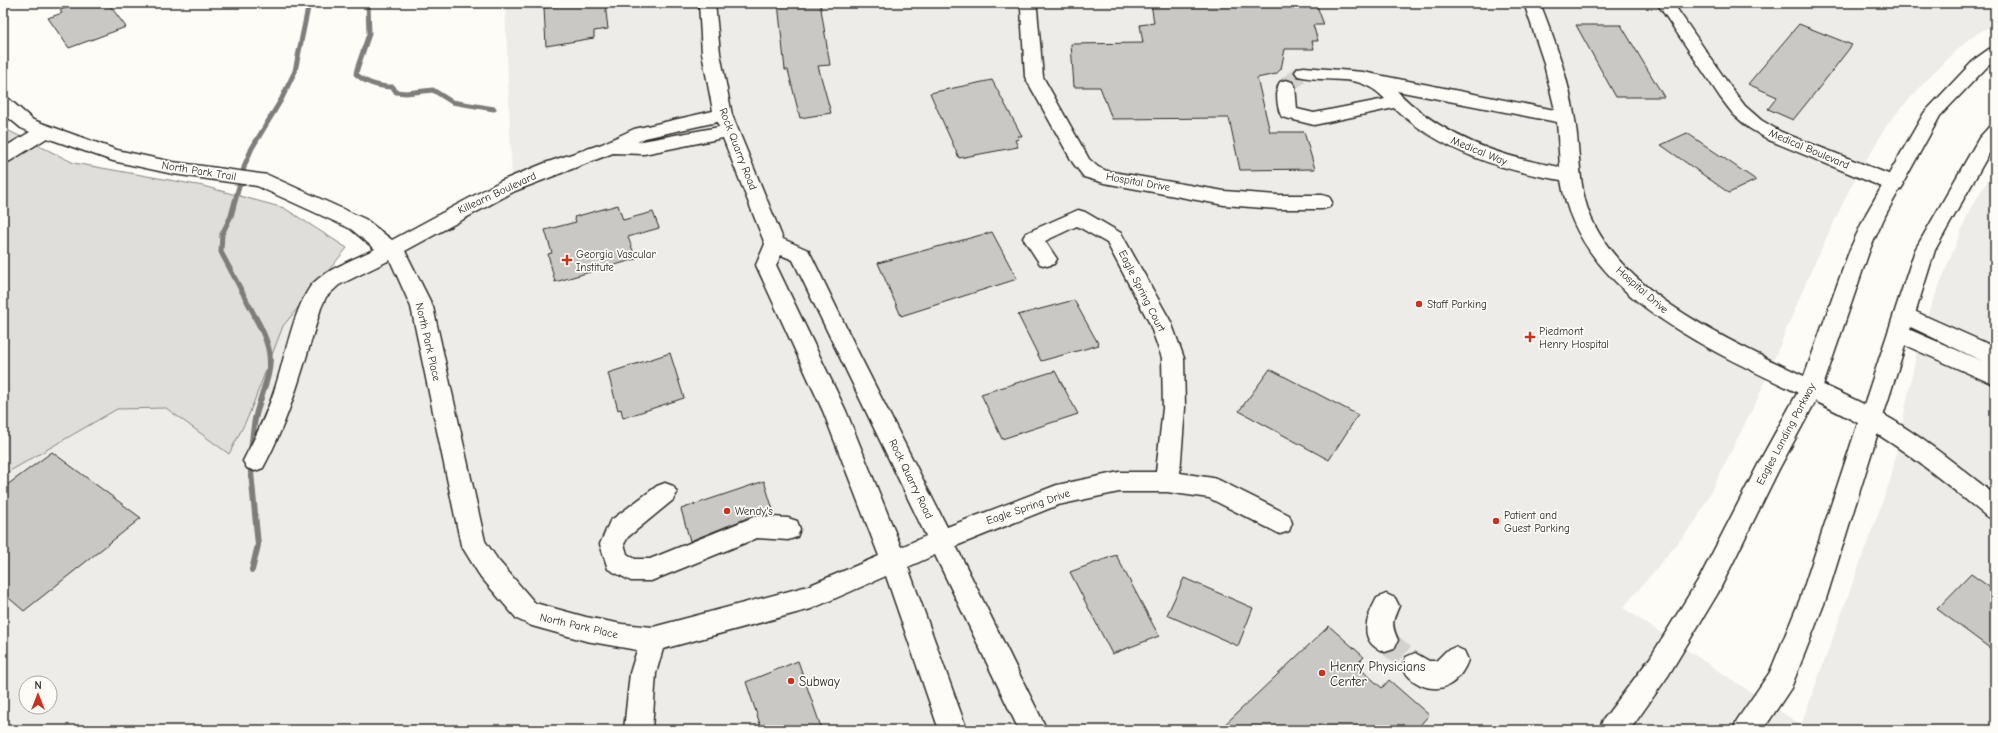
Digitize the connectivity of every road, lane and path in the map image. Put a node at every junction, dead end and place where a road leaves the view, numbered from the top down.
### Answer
1 (707, 3) edge
2 (1027, 3) edge
3 (1532, 3) edge
4 (1665, 3) edge
5 (1995, 53) edge
6 (1304, 72) tunnel mouth
7 (1376, 81) junction
8 (1286, 86) dead end
9 (1398, 102) junction
10 (3, 103) edge
11 (1566, 118) junction
12 (726, 123) junction
13 (44, 131) junction
14 (1995, 131) edge
15 (3, 157) edge
16 (1570, 175) junction
17 (1894, 184) junction
18 (1322, 202) dead end
19 (775, 244) junction
20 (390, 250) junction
21 (1047, 260) dead end
22 (1902, 324) junction
23 (1995, 357) edge
24 (1995, 376) edge
25 (1811, 390) junction
26 (1872, 419) junction
27 (255, 461) dead end
28 (1167, 482) junction
29 (665, 493) dead end
30 (1995, 509) edge
31 (1280, 524) dead end
32 (788, 529) dead end
33 (942, 541) junction
34 (894, 562) junction
35 (1386, 606) dead end
36 (653, 639) junction
37 (1385, 640) tunnel mouth
38 (1455, 660) dead end
39 (1415, 666) tunnel mouth
40 (635, 729) edge
41 (953, 730) edge
42 (1033, 730) edge
43 (1613, 730) edge
44 (1747, 730) edge

1 - 12 street, Rock Quarry Road
2 - 18 street, Hospital Drive
3 - 11 street, Hospital Drive
4 - 17 street, Medical Boulevard
5 - 17 street, Eagles Landing Parkway
6 - 7 street
7 - 9 street, Medical Way
7 - 11 street
8 - 9 street
9 - 16 street, Medical Way
10 - 13 street, North Park Trail
11 - 16 street, Hospital Drive
12 - 19 street, Rock Quarry Road
12 - 20 street, Killearn Boulevard
13 - 15 street
13 - 20 street, North Park Trail
14 - 22 street
16 - 25 street, Hospital Drive
17 - 25 street, Eagles Landing Parkway
19 - 33 street, Rock Quarry Road
19 - 34 street
20 - 27 street, Killearn Boulevard
20 - 36 street, North Park Place
21 - 28 street, Eagle Spring Court
22 - 23 street
22 - 24 street
22 - 26 street
25 - 26 street, Hospital Drive
25 - 43 street, Eagles Landing Parkway
26 - 30 street, Hospital Drive
26 - 44 street
28 - 31 street, Eagle Spring Drive
28 - 33 street, Eagle Spring Drive
29 - 32 street
33 - 34 street, Eagle Spring Drive
33 - 42 street, Rock Quarry Road
34 - 36 street, North Park Place
34 - 41 street
35 - 37 street
36 - 40 street
38 - 39 street

